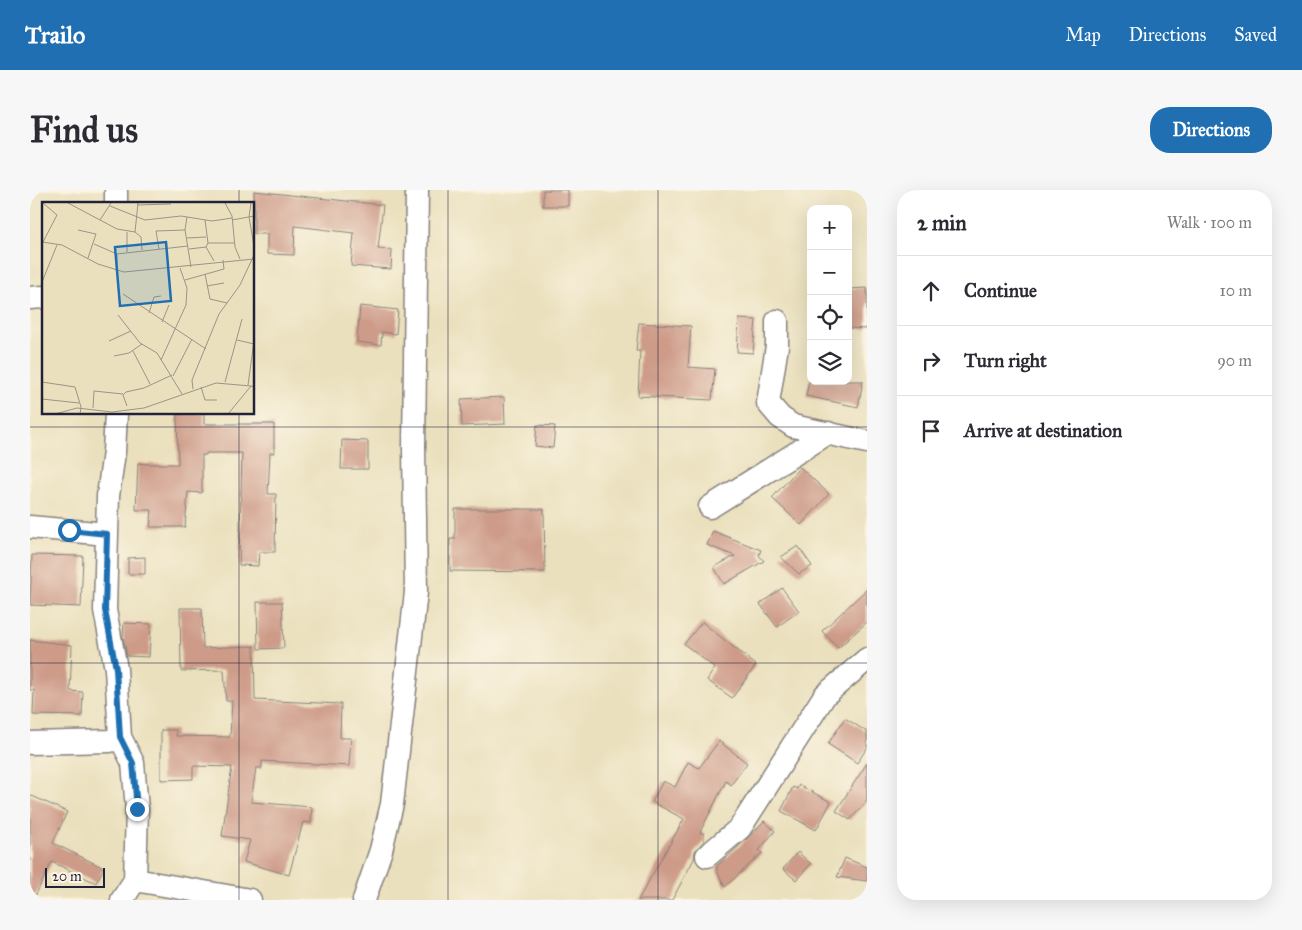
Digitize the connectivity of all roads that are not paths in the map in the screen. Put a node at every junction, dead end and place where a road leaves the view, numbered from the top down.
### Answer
1 (417, 190) edge
2 (777, 321) dead end
3 (116, 415) edge
4 (828, 433) junction
5 (867, 442) edge
6 (710, 507) dead end
7 (30, 527) edge
8 (107, 534) junction
9 (867, 659) edge
10 (120, 737) junction
11 (30, 743) edge
12 (707, 856) dead end
13 (135, 880) junction
14 (122, 900) edge
15 (250, 900) edge
16 (364, 900) edge

1 - 16 street
2 - 4 street
3 - 8 street
4 - 5 street
4 - 6 street
7 - 8 street
8 - 10 street
9 - 12 street
10 - 11 street
10 - 13 street
13 - 14 street
13 - 15 street

